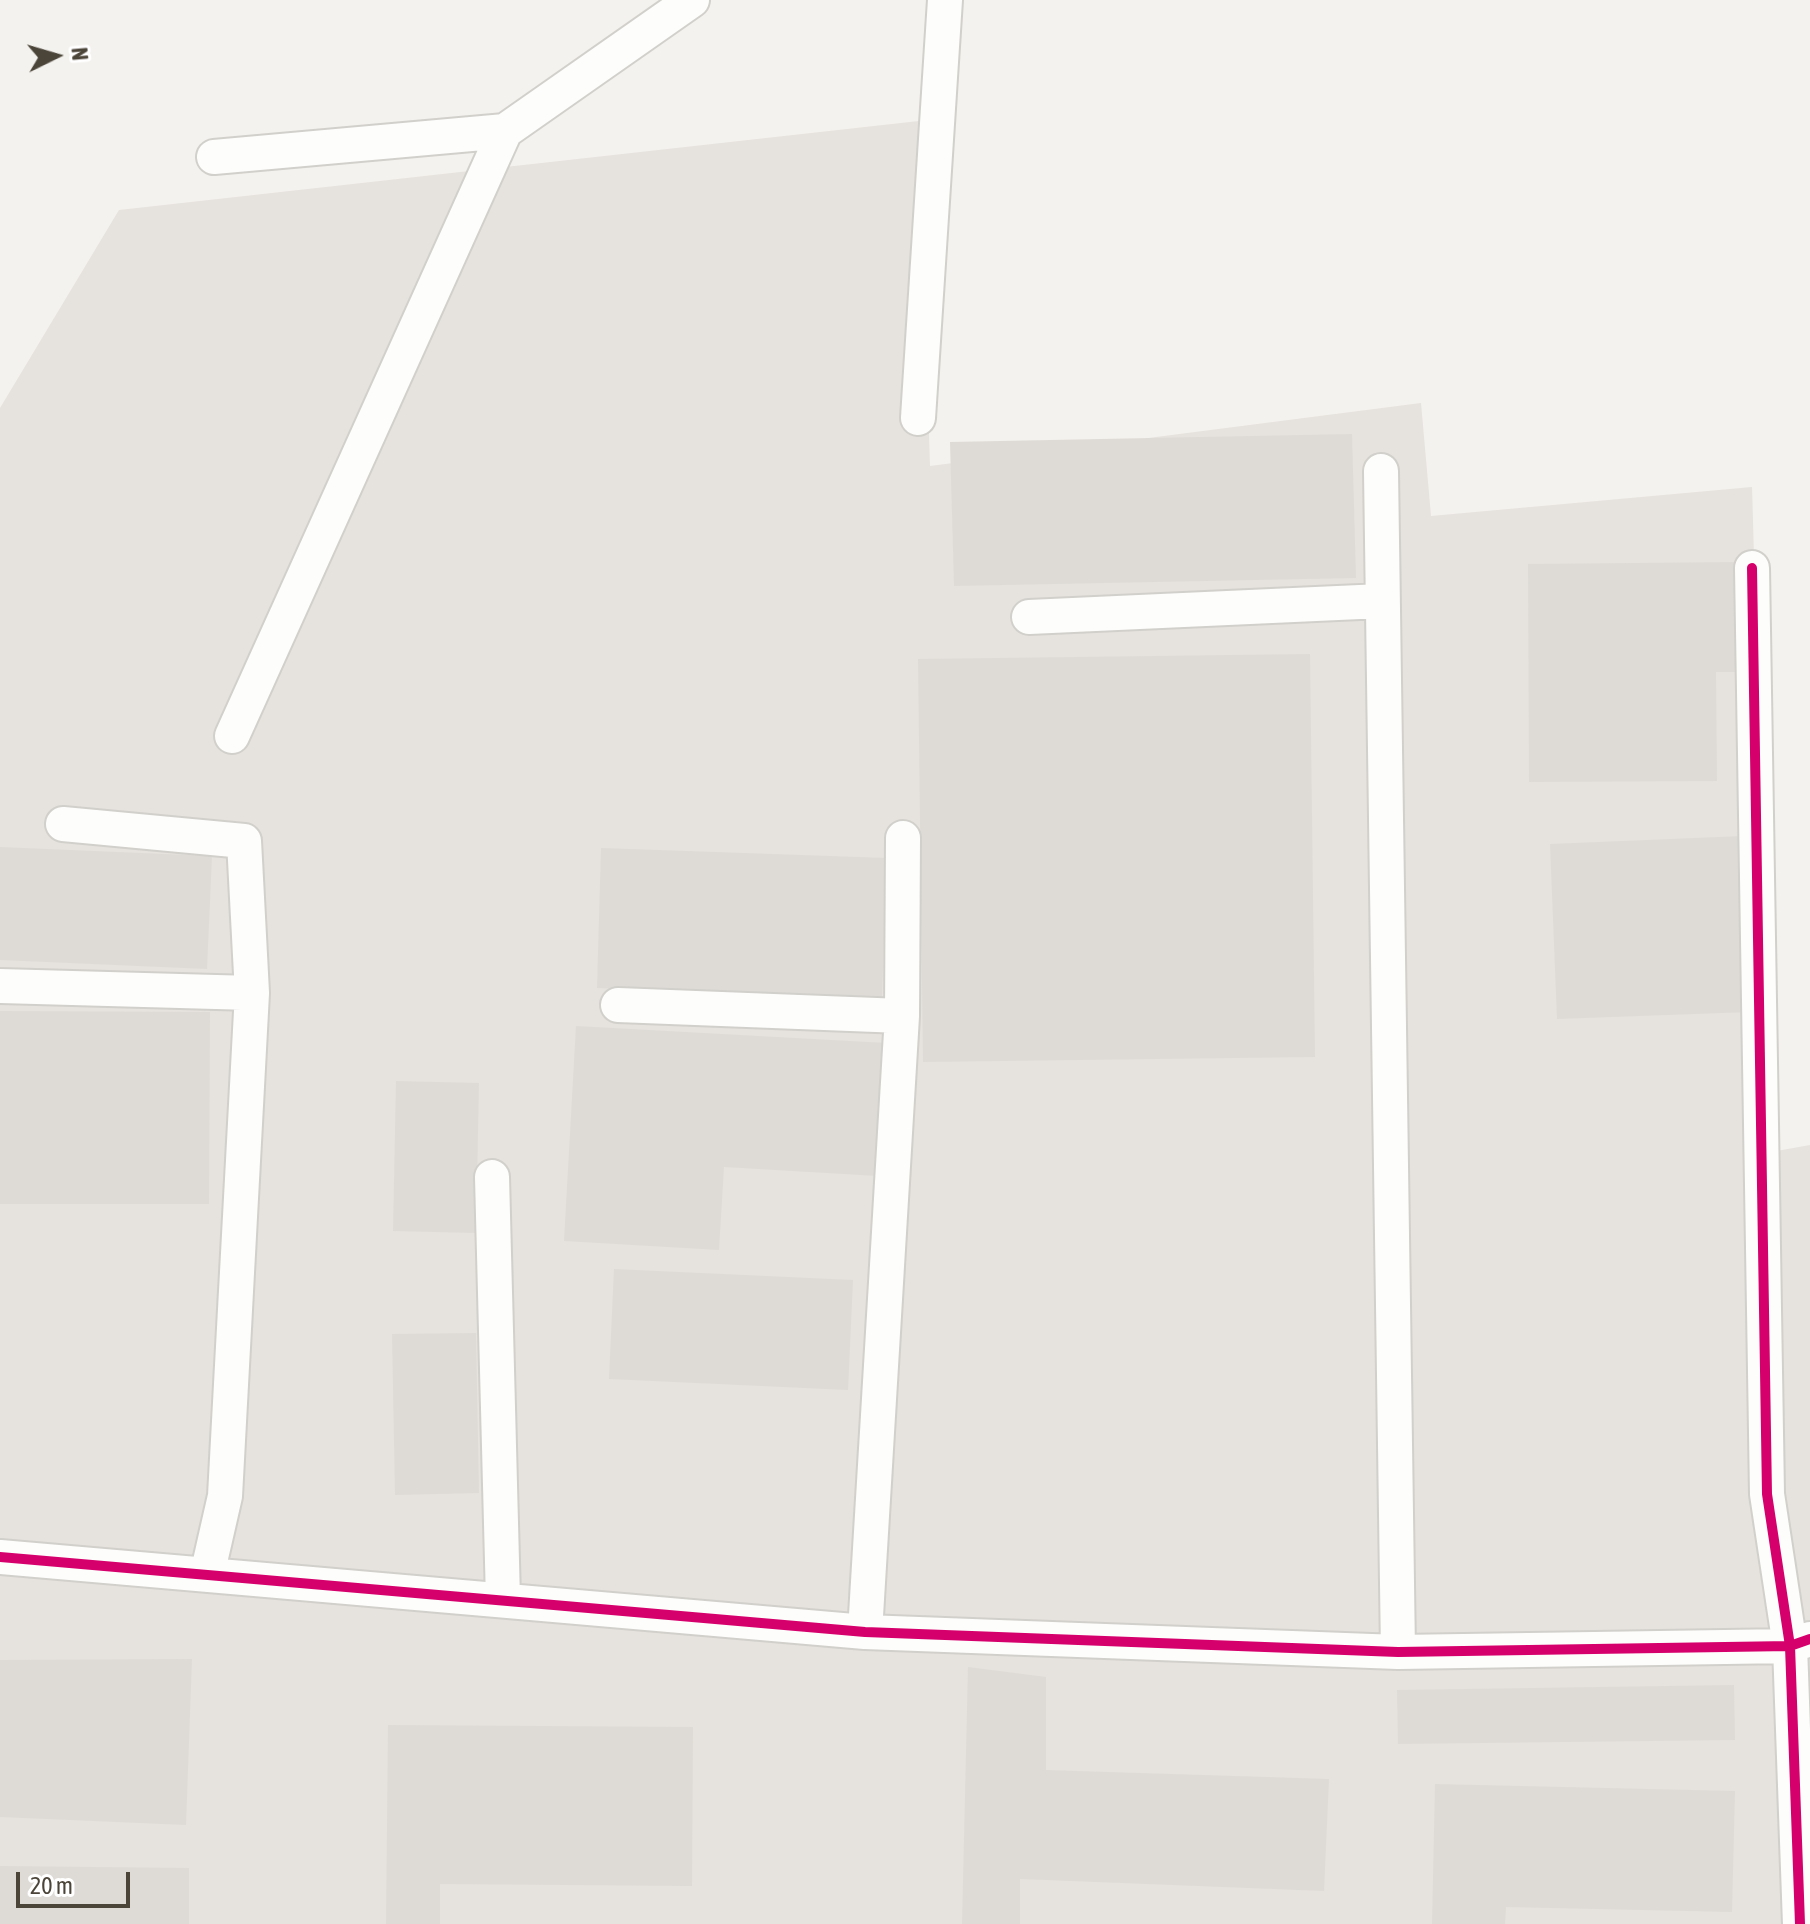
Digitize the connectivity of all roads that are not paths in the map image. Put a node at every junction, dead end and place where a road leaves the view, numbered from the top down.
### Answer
1 (692, 0) edge
2 (945, 0) edge
3 (505, 131) junction
4 (214, 157) dead end
5 (918, 418) dead end
6 (1381, 471) dead end
7 (1752, 568) dead end
8 (1382, 601) junction
9 (1029, 617) dead end
10 (232, 736) dead end
11 (63, 824) dead end
12 (903, 838) dead end
13 (0, 986) edge
14 (252, 993) junction
15 (618, 1005) dead end
16 (902, 1016) junction
17 (492, 1177) dead end
18 (0, 1557) edge
19 (207, 1575) junction
20 (503, 1600) junction
21 (865, 1632) junction
22 (1800, 1642) edge
23 (1398, 1652) junction
24 (1800, 1924) edge

1 - 3 street
2 - 5 street
3 - 4 street
3 - 10 street
6 - 8 street
7 - 22 street
8 - 9 street
8 - 23 street
11 - 14 street
12 - 16 street
13 - 14 street
14 - 19 street
15 - 16 street
16 - 21 street
17 - 20 street
18 - 19 street
19 - 20 street
20 - 21 street
21 - 23 street
22 - 23 street
22 - 24 street

